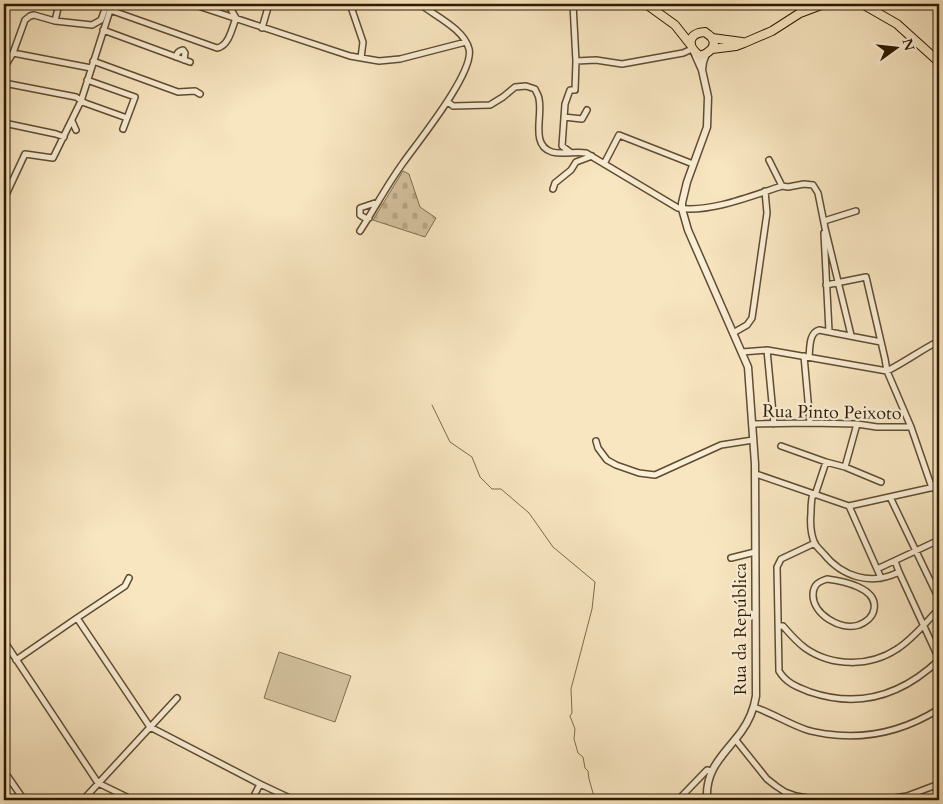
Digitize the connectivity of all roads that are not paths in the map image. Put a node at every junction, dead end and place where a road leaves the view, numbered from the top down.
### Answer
1 (59, 4) edge
2 (112, 4) edge
3 (192, 4) edge
4 (228, 4) edge
5 (269, 4) edge
6 (350, 4) edge
7 (420, 4) edge
8 (573, 4) edge
9 (646, 4) edge
10 (824, 4) edge
11 (849, 4) edge
12 (200, 5) edge
13 (110, 10) junction
14 (236, 18) junction
15 (55, 20) junction
16 (675, 25) junction
17 (262, 28) junction
18 (103, 30) junction
19 (697, 32) junction
20 (712, 38) junction
21 (466, 42) junction
22 (744, 43) junction
23 (692, 48) junction
24 (709, 52) junction
25 (13, 53) junction
26 (176, 57) junction
27 (361, 58) junction
28 (93, 61) junction
29 (576, 61) junction
30 (939, 62) edge
31 (4, 68) edge
32 (91, 68) junction
33 (702, 70) junction
34 (87, 80) junction
35 (4, 83) edge
36 (200, 94) dead end
37 (81, 101) junction
38 (448, 102) junction
39 (587, 110) dead end
40 (564, 117) junction
41 (127, 118) junction
42 (72, 121) junction
43 (4, 123) edge
44 (76, 130) dead end
45 (123, 130) dead end
46 (64, 137) junction
47 (570, 152) junction
48 (592, 156) junction
49 (769, 160) dead end
50 (604, 164) junction
51 (694, 164) junction
52 (782, 186) junction
53 (554, 188) dead end
54 (765, 192) junction
55 (4, 199) edge
56 (378, 202) junction
57 (682, 206) junction
58 (856, 210) dead end
59 (369, 218) junction
60 (824, 221) junction
61 (824, 228) junction
62 (360, 231) dead end
63 (838, 283) junction
64 (826, 285) junction
65 (828, 331) junction
66 (733, 333) junction
67 (851, 335) junction
68 (939, 341) edge
69 (881, 342) junction
70 (767, 350) junction
71 (742, 352) junction
72 (806, 356) junction
73 (887, 370) junction
74 (810, 423) junction
75 (752, 424) junction
76 (774, 424) junction
77 (857, 424) junction
78 (910, 427) junction
79 (753, 440) junction
80 (596, 441) dead end
81 (781, 446) dead end
82 (826, 462) junction
83 (845, 467) junction
84 (756, 474) junction
85 (881, 482) dead end
86 (939, 486) edge
87 (932, 488) junction
88 (814, 494) junction
89 (890, 497) junction
90 (849, 506) junction
91 (939, 540) edge
92 (815, 543) junction
93 (916, 551) junction
94 (756, 552) junction
95 (731, 558) dead end
96 (894, 561) junction
97 (877, 569) junction
98 (842, 570) junction
99 (899, 572) junction
100 (129, 578) dead end
101 (881, 578) junction
102 (863, 579) junction
103 (839, 581) junction
104 (861, 588) junction
105 (939, 599) edge
106 (939, 609) edge
107 (77, 618) junction
108 (923, 624) junction
109 (778, 626) junction
110 (4, 641) edge
111 (939, 659) edge
112 (16, 660) junction
113 (177, 698) dead end
114 (754, 707) junction
115 (939, 708) edge
116 (150, 727) junction
117 (735, 739) junction
118 (712, 770) junction
119 (4, 771) edge
120 (98, 783) junction
121 (260, 784) junction
122 (939, 784) edge
123 (24, 800) edge
124 (83, 800) edge
125 (133, 800) edge
126 (252, 800) edge
127 (294, 800) edge
128 (678, 800) edge
129 (708, 800) edge
130 (819, 800) edge
131 (882, 800) edge

1 - 15 street
2 - 13 street
2 - 15 street
3 - 12 street
4 - 14 street
5 - 17 street
6 - 27 street
7 - 21 street
8 - 29 street
9 - 16 main road
10 - 22 main road
11 - 30 main road
12 - 14 street
13 - 14 street
13 - 18 street
14 - 17 street
15 - 25 street
16 - 19 main road
16 - 23 main road
17 - 27 street
18 - 26 street
18 - 28 street
19 - 20 main road
19 - 23 main road
20 - 22 main road
20 - 24 main road
21 - 27 street
21 - 38 street
22 - 24 main road
23 - 24 main road
23 - 29 street
23 - 33 street
24 - 33 street
25 - 31 street
25 - 32 street
26 - 26 street
28 - 32 street
28 - 36 street
29 - 40 street
32 - 34 street
33 - 51 street
34 - 37 street
34 - 41 street
35 - 37 street
37 - 41 street
37 - 42 street
38 - 47 street
38 - 56 street
39 - 40 street
40 - 47 street
41 - 45 street
42 - 44 street
42 - 46 street
43 - 46 street
46 - 55 street
47 - 48 street
48 - 50 street
48 - 53 street
49 - 52 street
50 - 51 street
50 - 57 street
51 - 57 street
52 - 54 street
52 - 60 street
54 - 57 street
54 - 66 street
56 - 59 street
56 - 59 street
57 - 66 street, Rua da República
58 - 60 street
59 - 62 street
60 - 61 street
61 - 63 street
61 - 64 street
63 - 64 street
63 - 67 street
63 - 69 street
64 - 65 street
65 - 67 street
65 - 72 street
66 - 71 street, Rua da República
67 - 69 street
68 - 73 street
69 - 73 street
70 - 71 street
70 - 72 street
70 - 76 street
71 - 75 street, Rua da República
72 - 73 street
72 - 74 street
73 - 78 street
74 - 76 street, Rua Pinto Peixoto
74 - 77 street, Rua Pinto Peixoto
75 - 76 street, Rua Pinto Peixoto
75 - 79 street, Rua da República
77 - 78 street, Rua Pinto Peixoto
77 - 83 street
78 - 87 street
79 - 80 street
79 - 84 street, Rua da República
81 - 82 street
82 - 83 street
82 - 88 street
83 - 85 street
84 - 88 street
84 - 94 street, Rua da República
86 - 87 street
87 - 89 street
88 - 90 street
88 - 92 street
89 - 90 street
89 - 93 street
90 - 97 street
91 - 93 street
92 - 98 street
92 - 109 street
93 - 96 street
93 - 105 street
94 - 95 street
94 - 114 street, Rua da República
96 - 97 street
96 - 99 street
97 - 101 street
98 - 102 street
98 - 103 street
99 - 101 street
99 - 108 street
100 - 107 street
101 - 102 street
102 - 104 street
103 - 104 street
103 - 104 street
106 - 108 street
107 - 112 street
107 - 116 street
108 - 109 street
108 - 111 street
109 - 111 street
110 - 112 street
112 - 120 street
113 - 116 street
114 - 115 street
114 - 117 street, Rua da República
116 - 120 street
116 - 121 street
117 - 118 street, Rua da República
117 - 130 street
118 - 128 street
118 - 129 street, Rua da República
119 - 123 street
120 - 124 street
120 - 125 street
121 - 126 street
121 - 127 street
122 - 131 street

